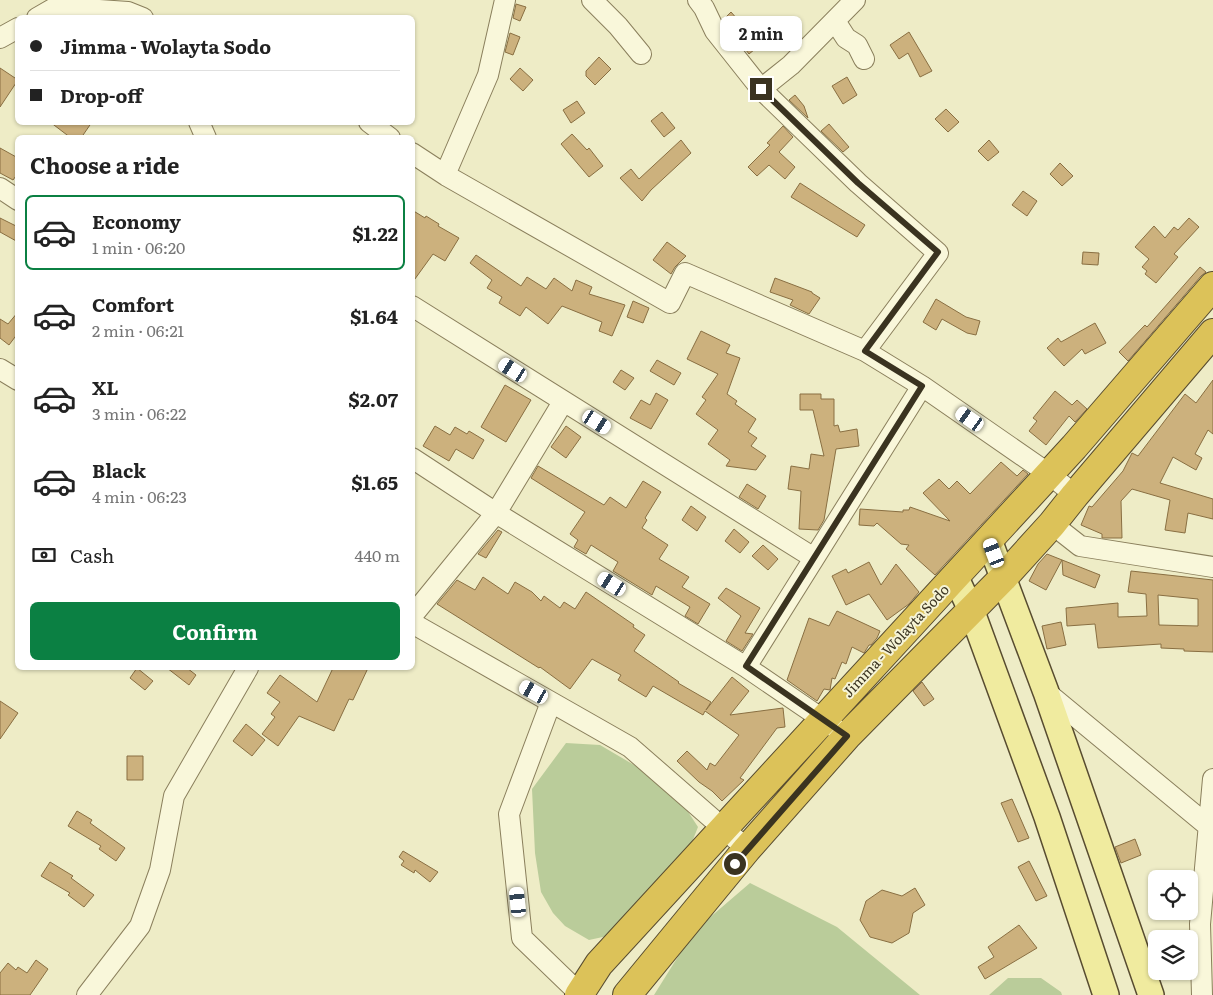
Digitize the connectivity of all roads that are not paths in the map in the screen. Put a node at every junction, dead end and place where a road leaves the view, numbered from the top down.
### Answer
1 (505, 0) edge
2 (592, 0) edge
3 (698, 0) edge
4 (855, 0) edge
5 (42, 15) edge
6 (136, 15) edge
7 (835, 21) junction
8 (15, 30) edge
9 (0, 38) edge
10 (641, 54) dead end
11 (864, 59) dead end
12 (761, 89) junction
13 (373, 125) edge
14 (386, 135) edge
15 (415, 155) edge
16 (447, 176) junction
17 (0, 188) edge
18 (15, 198) edge
19 (1213, 286) edge
20 (415, 308) edge
21 (1213, 333) edge
22 (865, 351) junction
23 (0, 369) edge
24 (15, 378) edge
25 (922, 386) junction
26 (563, 402) junction
27 (415, 460) edge
28 (1049, 474) junction
29 (1075, 494) junction
30 (496, 513) junction
31 (1052, 524) junction
32 (988, 540) junction
33 (814, 558) junction
34 (1213, 567) edge
35 (955, 576) junction
36 (1003, 578) junction
37 (415, 612) edge
38 (972, 612) junction
39 (415, 625) edge
40 (746, 666) junction
41 (247, 670) edge
42 (1046, 692) junction
43 (551, 702) junction
44 (823, 720) junction
45 (847, 736) junction
46 (1213, 779) edge
47 (1211, 828) edge
48 (724, 829) junction
49 (747, 849) junction
50 (1207, 920) edge
51 (87, 995) edge
52 (580, 995) edge
53 (627, 995) edge
54 (1106, 995) edge
55 (1151, 995) edge
56 (1202, 995) edge

1 - 16 street
2 - 10 street
3 - 12 street
4 - 7 street
5 - 6 street
7 - 11 street
7 - 12 street
8 - 9 street
12 - 22 street
13 - 14 street
15 - 16 street
16 - 22 street
17 - 18 street
19 - 28 highway, Jimma - Wolayta Sodo
20 - 26 street
21 - 29 highway
22 - 25 street
23 - 24 street
25 - 28 street
25 - 33 street
26 - 30 street
26 - 33 street
27 - 30 street
28 - 29 street
28 - 32 highway, Jimma - Wolayta Sodo
29 - 31 highway
30 - 37 street
30 - 40 street
31 - 34 street
31 - 36 highway
32 - 35 highway, Jimma - Wolayta Sodo
32 - 36 main road
33 - 40 street
35 - 38 main road
35 - 44 highway, Jimma - Wolayta Sodo
36 - 38 highway
36 - 42 main road
38 - 45 highway
38 - 54 main road
39 - 43 street
40 - 44 street
41 - 51 street
42 - 47 street
42 - 55 main road
43 - 48 street
43 - 52 street
44 - 45 street
44 - 48 highway, Jimma - Wolayta Sodo
45 - 49 highway
46 - 47 street
47 - 50 street
48 - 49 street
48 - 52 highway, Jimma - Wolayta Sodo
49 - 53 highway
50 - 56 street

